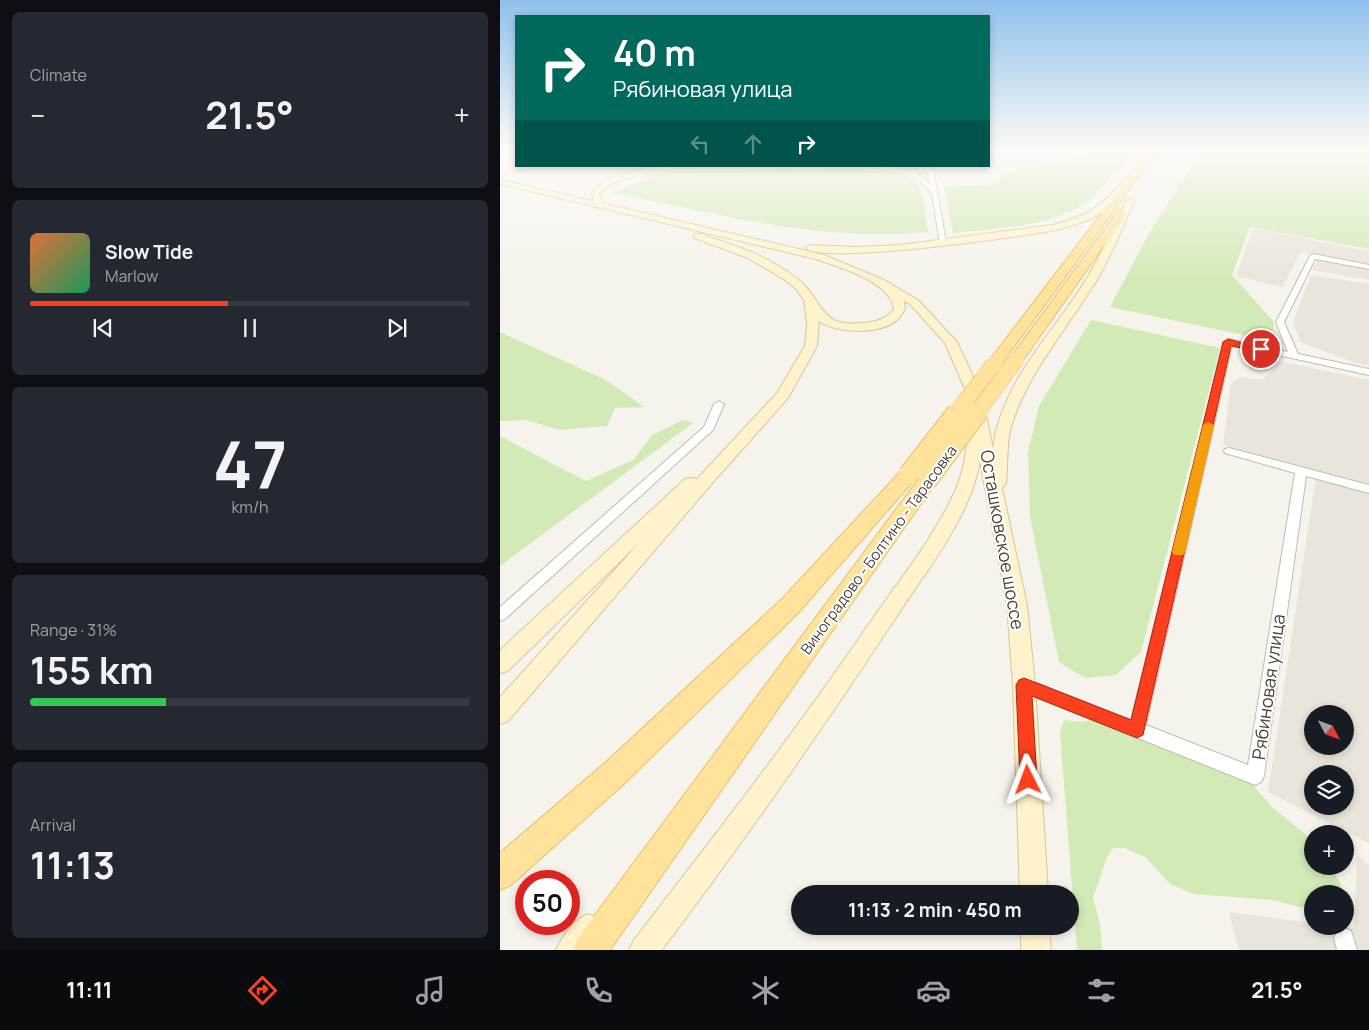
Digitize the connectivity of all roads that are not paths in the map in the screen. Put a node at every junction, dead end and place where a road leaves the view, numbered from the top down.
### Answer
1 (531, 193) edge
2 (549, 193) edge
3 (596, 193) edge
4 (932, 193) edge
5 (1117, 193) edge
6 (1120, 193) edge
7 (1135, 193) edge
8 (1130, 201) junction
9 (604, 206) junction
10 (750, 239) junction
11 (943, 243) junction
12 (1369, 267) edge
13 (880, 282) junction
14 (809, 300) junction
15 (1294, 356) junction
16 (1369, 372) edge
17 (783, 395) junction
18 (976, 401) junction
19 (720, 404) dead end
20 (1229, 451) dead end
21 (1301, 471) junction
22 (917, 478) junction
23 (1369, 489) edge
24 (997, 504) junction
25 (500, 615) edge
26 (500, 664) edge
27 (786, 680) junction
28 (1024, 685) junction
29 (500, 714) edge
30 (1137, 730) junction
31 (500, 874) edge
32 (1034, 885) edge
33 (1035, 935) edge
34 (571, 950) edge
35 (590, 950) edge
36 (644, 950) edge
37 (1036, 950) edge

1 - 14 main road
2 - 9 main road
3 - 9 main road
4 - 11 street
5 - 11 main road
6 - 22 main road, Виноградово - Болтино - Тарасовка, bridge
7 - 8 main road, Виноградово - Болтино - Тарасовка
8 - 22 main road, Виноградово - Болтино - Тарасовка, bridge
8 - 24 main road
9 - 10 main road
10 - 11 main road
10 - 13 main road
12 - 15 street
13 - 14 main road
13 - 18 main road
14 - 17 main road
15 - 16 street
15 - 30 street
17 - 26 main road
17 - 29 main road
18 - 24 main road, Осташковское шоссе
18 - 36 main road
19 - 25 street
20 - 21 street
21 - 23 street
21 - 30 street, Рябиновая улица
22 - 27 main road, Виноградово - Болтино - Тарасовка
22 - 31 main road, Виноградово - Болтино - Тарасовка
24 - 28 main road, Осташковское шоссе
27 - 34 main road
27 - 35 main road, Виноградово - Болтино - Тарасовка
28 - 30 street, Рябиновая улица
28 - 32 main road, Осташковское шоссе
33 - 37 main road

